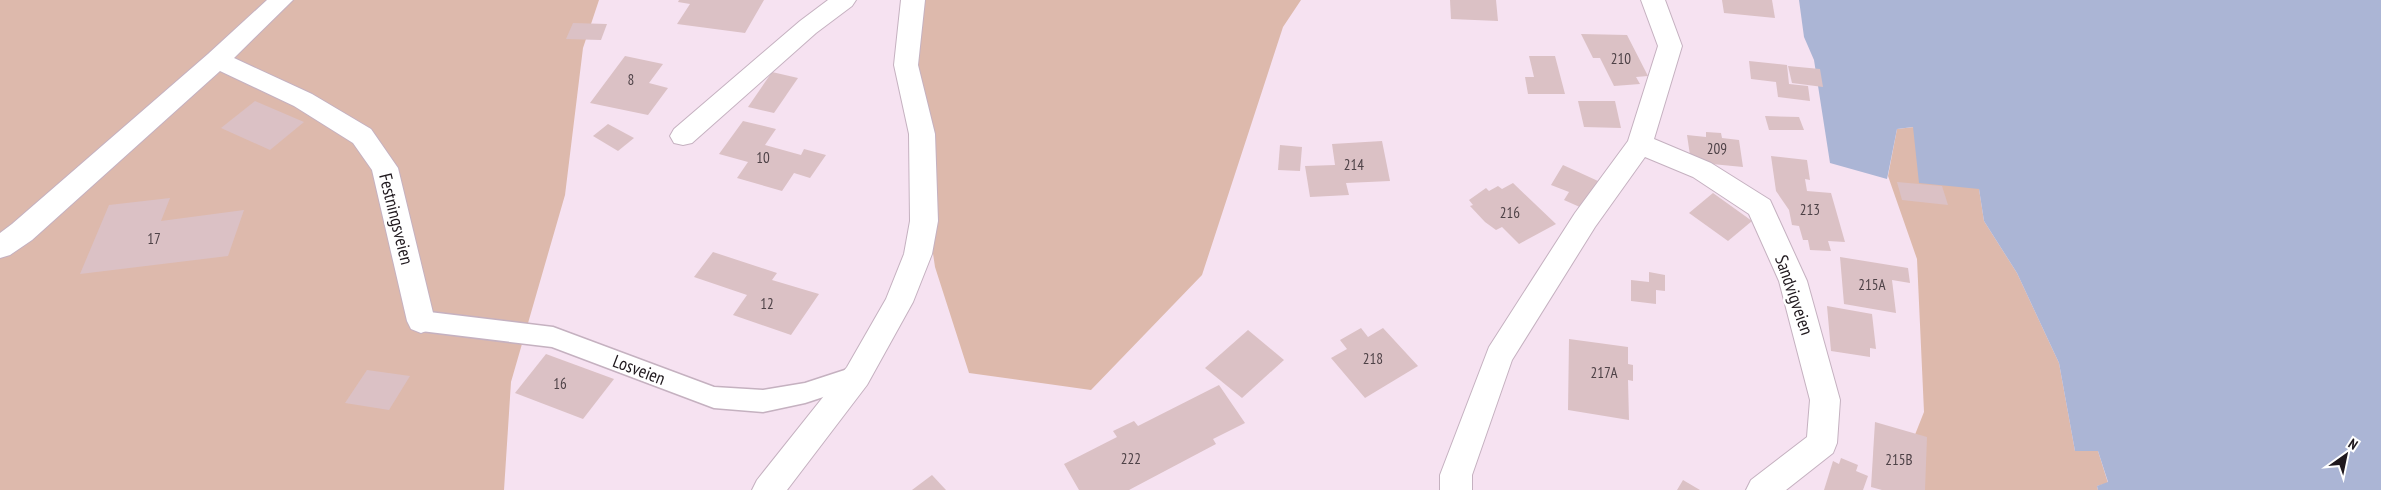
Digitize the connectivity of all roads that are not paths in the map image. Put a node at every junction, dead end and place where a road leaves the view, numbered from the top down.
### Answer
1 (281, 0) edge
2 (844, 0) edge
3 (913, 0) edge
4 (1653, 0) edge
5 (217, 60) junction
6 (683, 136) dead end
7 (1640, 144) junction
8 (0, 247) edge
9 (421, 321) joint
10 (857, 376) junction
11 (768, 490) edge
12 (1456, 490) edge
13 (1762, 490) edge

1 - 5 street
2 - 6 street
3 - 10 street
4 - 7 street
5 - 8 street
5 - 9 street, Festningsveien
7 - 12 street
7 - 13 street, Sandvigveien
9 - 10 lane, Losveien
10 - 11 street

